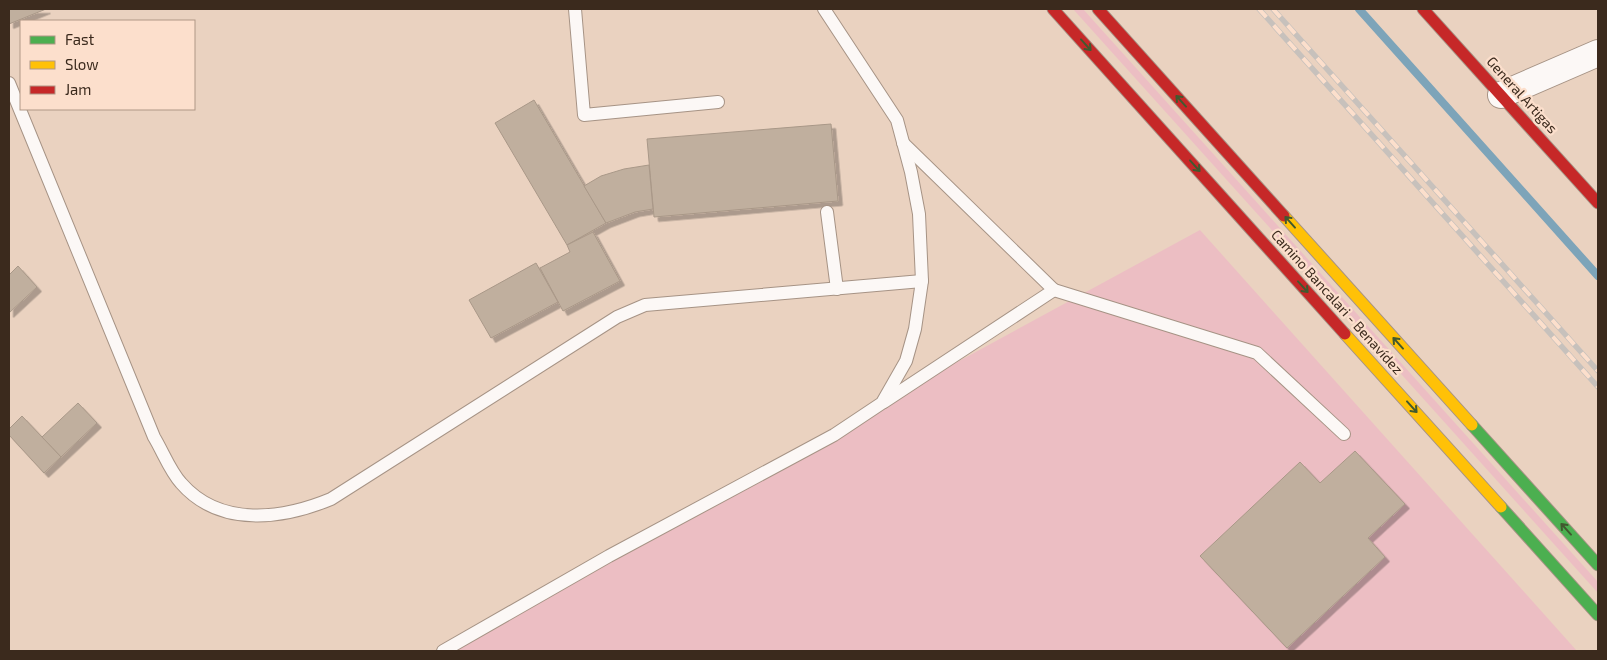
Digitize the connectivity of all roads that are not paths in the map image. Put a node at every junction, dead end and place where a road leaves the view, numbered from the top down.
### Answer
1 (574, 9) edge
2 (824, 9) edge
3 (1053, 9) edge
4 (1098, 9) edge
5 (1423, 9) edge
6 (1598, 53) edge
7 (9, 84) edge
8 (1501, 94) junction
9 (718, 102) dead end
10 (903, 143) junction
11 (1598, 202) edge
12 (827, 212) dead end
13 (922, 281) junction
14 (837, 289) junction
15 (1054, 290) junction
16 (882, 404) junction
17 (1344, 434) dead end
18 (1598, 565) edge
19 (1598, 614) edge
20 (443, 651) edge

1 - 9 lane
2 - 10 lane
3 -> 19 main road, Camino Bancalari - Benavídez
18 -> 4 main road, Camino Bancalari - Benavídez
5 - 8 main road, General Artigas
6 - 8 street
7 - 14 lane
8 - 11 main road, General Artigas
10 - 13 lane
10 - 15 lane
12 - 14 lane
13 - 14 lane
13 - 16 lane
15 - 16 lane
15 - 17 lane
16 - 20 lane

